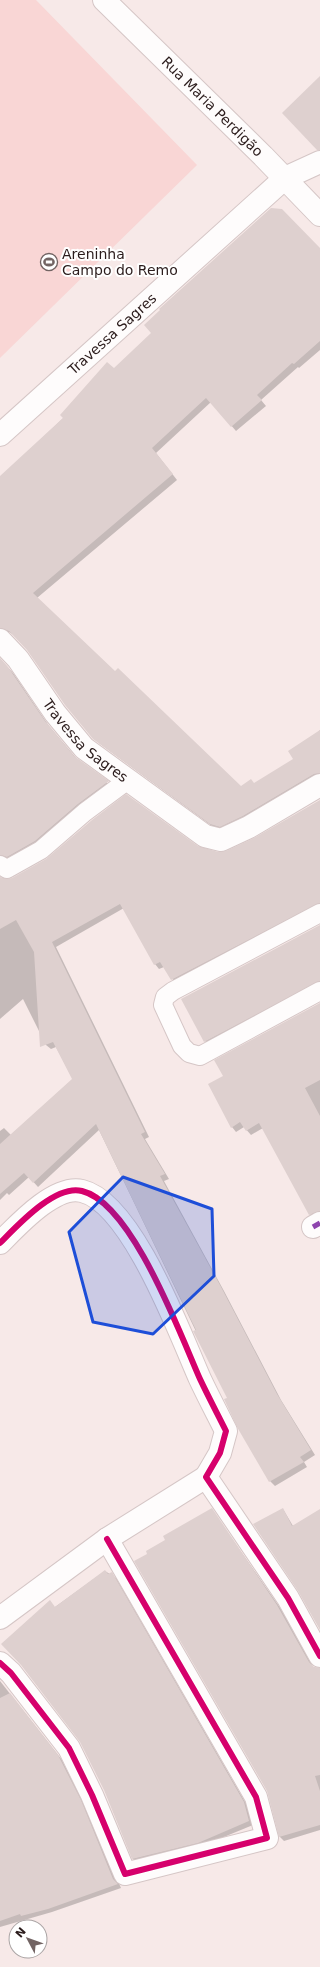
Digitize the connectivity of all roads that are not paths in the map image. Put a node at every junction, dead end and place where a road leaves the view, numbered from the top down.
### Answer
1 (104, 0) edge
2 (320, 162) edge
3 (285, 178) junction
4 (320, 215) edge
5 (0, 435) edge
6 (0, 640) edge
7 (128, 780) junction
8 (320, 785) edge
9 (0, 865) edge
10 (320, 913) edge
11 (320, 991) edge
12 (0, 1243) edge
13 (206, 1477) junction
14 (107, 1539) junction
15 (0, 1618) edge
16 (320, 1656) edge
17 (0, 1663) edge

1 - 3 street, Rua Maria Perdigão
2 - 3 street, Travessa Sagres
3 - 4 street, Rua Maria Perdigão
3 - 5 street, Travessa Sagres
6 - 7 street, Travessa Sagres
7 - 8 street, Travessa Sagres
7 - 9 lane
10 - 11 lane
12 - 13 street
13 - 14 street
13 - 16 street
14 - 15 street
14 - 17 street

